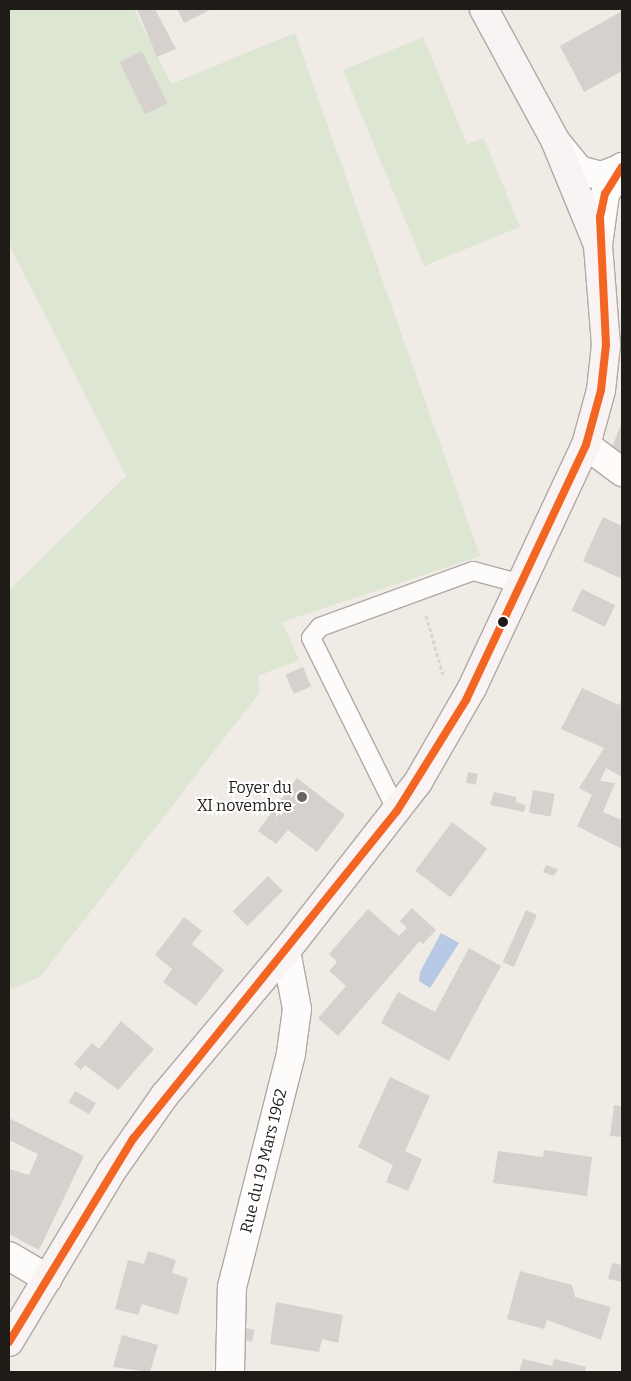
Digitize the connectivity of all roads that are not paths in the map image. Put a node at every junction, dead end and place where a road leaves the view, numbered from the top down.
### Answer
1 (484, 9) edge
2 (555, 140) junction
3 (622, 168) edge
4 (598, 245) junction
5 (586, 445) junction
6 (622, 472) edge
7 (522, 584) junction
8 (397, 811) junction
9 (286, 952) junction
10 (9, 1256) edge
11 (48, 1279) junction
12 (9, 1342) edge
13 (230, 1372) edge

1 - 2 street
2 - 3 street
2 - 4 street
3 - 4 street
4 - 5 street
5 - 6 street
5 - 7 street
7 - 8 street
7 - 8 lane
8 - 9 street
9 - 11 street
9 - 13 street, Rue du 19 Mars 1962
10 - 11 street
11 - 12 street

